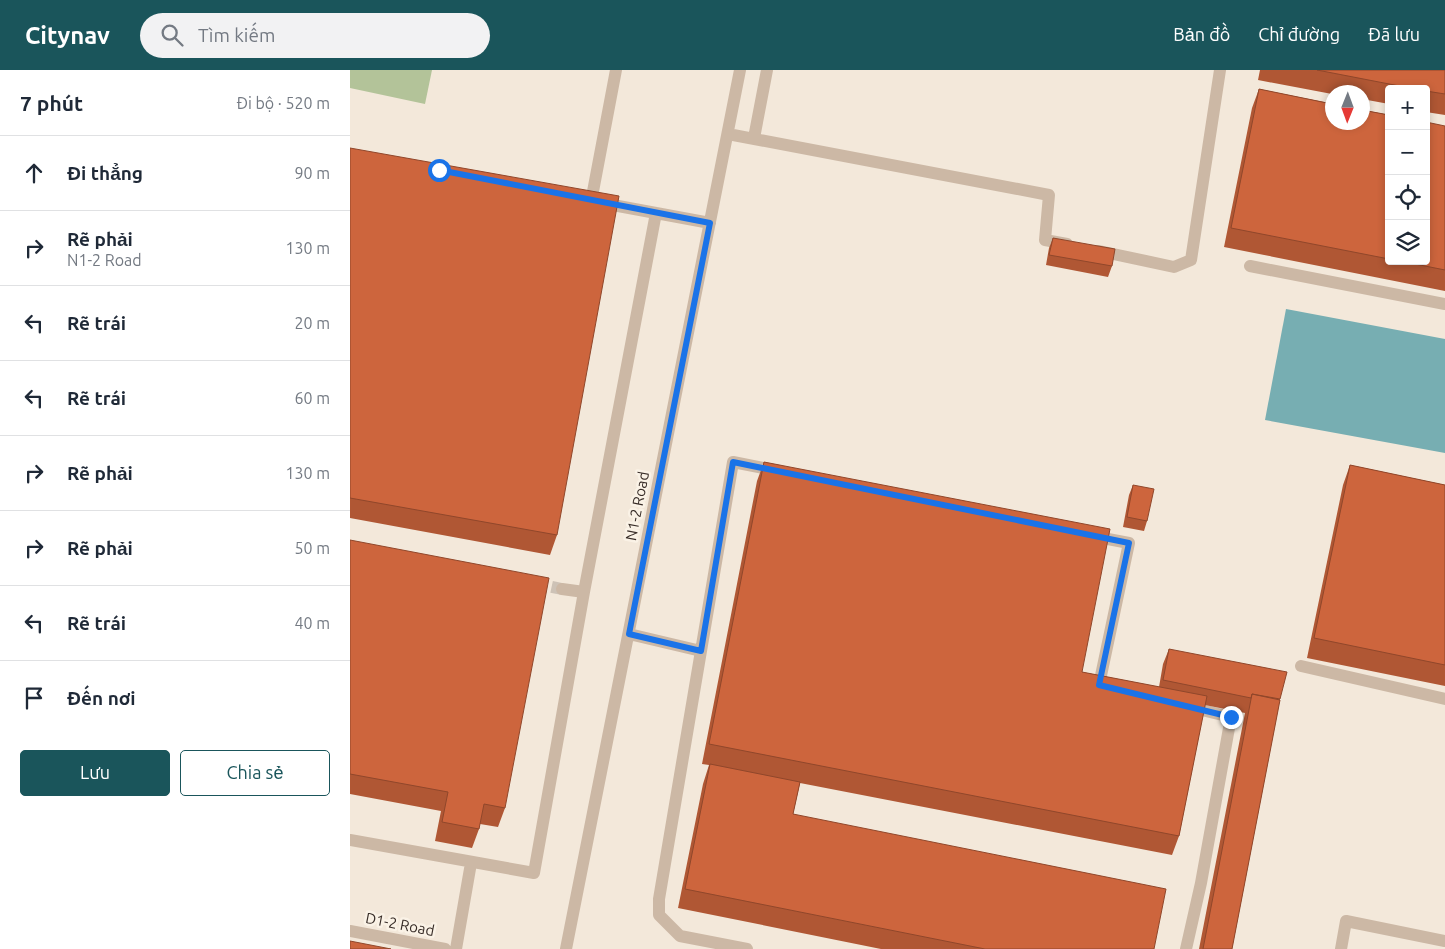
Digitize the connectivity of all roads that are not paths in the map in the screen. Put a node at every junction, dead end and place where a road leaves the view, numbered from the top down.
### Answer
1 (616, 70) edge
2 (740, 70) edge
3 (767, 70) edge
4 (1220, 70) edge
5 (728, 134) junction
6 (754, 138) junction
7 (656, 213) junction
8 (710, 223) junction
9 (1250, 266) dead end
10 (1445, 304) edge
11 (791, 474) edge
12 (1081, 533) edge
13 (562, 589) tunnel mouth
14 (584, 592) junction
15 (629, 634) junction
16 (701, 651) junction
17 (1301, 666) dead end
18 (1118, 690) edge
19 (1445, 699) edge
20 (1174, 703) edge
21 (350, 840) edge
22 (470, 863) junction
23 (350, 931) edge
24 (1445, 941) edge
25 (445, 949) edge
26 (456, 949) edge
27 (566, 949) edge
28 (747, 949) edge
29 (1186, 949) edge
30 (1341, 949) edge

1 - 7 street
2 - 5 street, N1-2 Road
3 - 6 street
4 - 6 street
5 - 6 street
5 - 8 street, N1-2 Road
7 - 8 street
7 - 14 street
8 - 15 street, N1-2 Road
9 - 10 street
11 - 16 street
12 - 18 street
13 - 14 street
14 - 22 street
15 - 16 street
15 - 27 street, N1-2 Road
16 - 28 street
17 - 19 street
20 - 29 street
21 - 22 street
22 - 26 street
23 - 25 street, D1-2 Road
24 - 30 street

